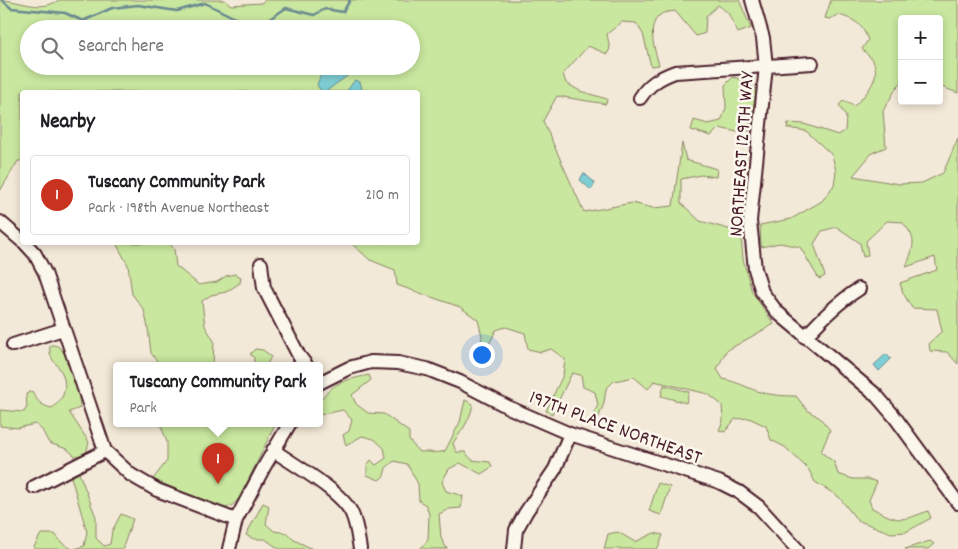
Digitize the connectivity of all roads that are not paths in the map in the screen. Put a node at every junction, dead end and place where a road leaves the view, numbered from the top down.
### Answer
1 (752, 0) edge
2 (812, 63) dead end
3 (766, 66) junction
4 (640, 98) dead end
5 (0, 222) edge
6 (20, 239) edge
7 (26, 245) edge
8 (261, 264) dead end
9 (859, 289) dead end
10 (63, 329) junction
11 (805, 337) junction
12 (13, 345) dead end
13 (304, 362) edge
14 (323, 381) edge
15 (287, 427) edge
16 (570, 434) junction
17 (273, 450) junction
18 (105, 451) junction
19 (34, 487) dead end
20 (958, 503) edge
21 (236, 520) junction
22 (229, 549) edge
23 (360, 549) edge
24 (514, 549) edge
25 (797, 549) edge

1 - 3 street, NORTHEAST 129TH WAY
2 - 3 street
3 - 4 street
3 - 11 street, NORTHEAST 129TH WAY
5 - 6 street
7 - 10 street
8 - 13 street
9 - 11 street
10 - 12 street
10 - 18 street
11 - 20 street, NORTHEAST 129TH WAY
14 - 16 street, 197TH PLACE NORTHEAST
15 - 17 street
16 - 24 street
16 - 25 street, 197TH PLACE NORTHEAST
17 - 21 street
17 - 23 street
18 - 19 street
18 - 21 street
21 - 22 street

